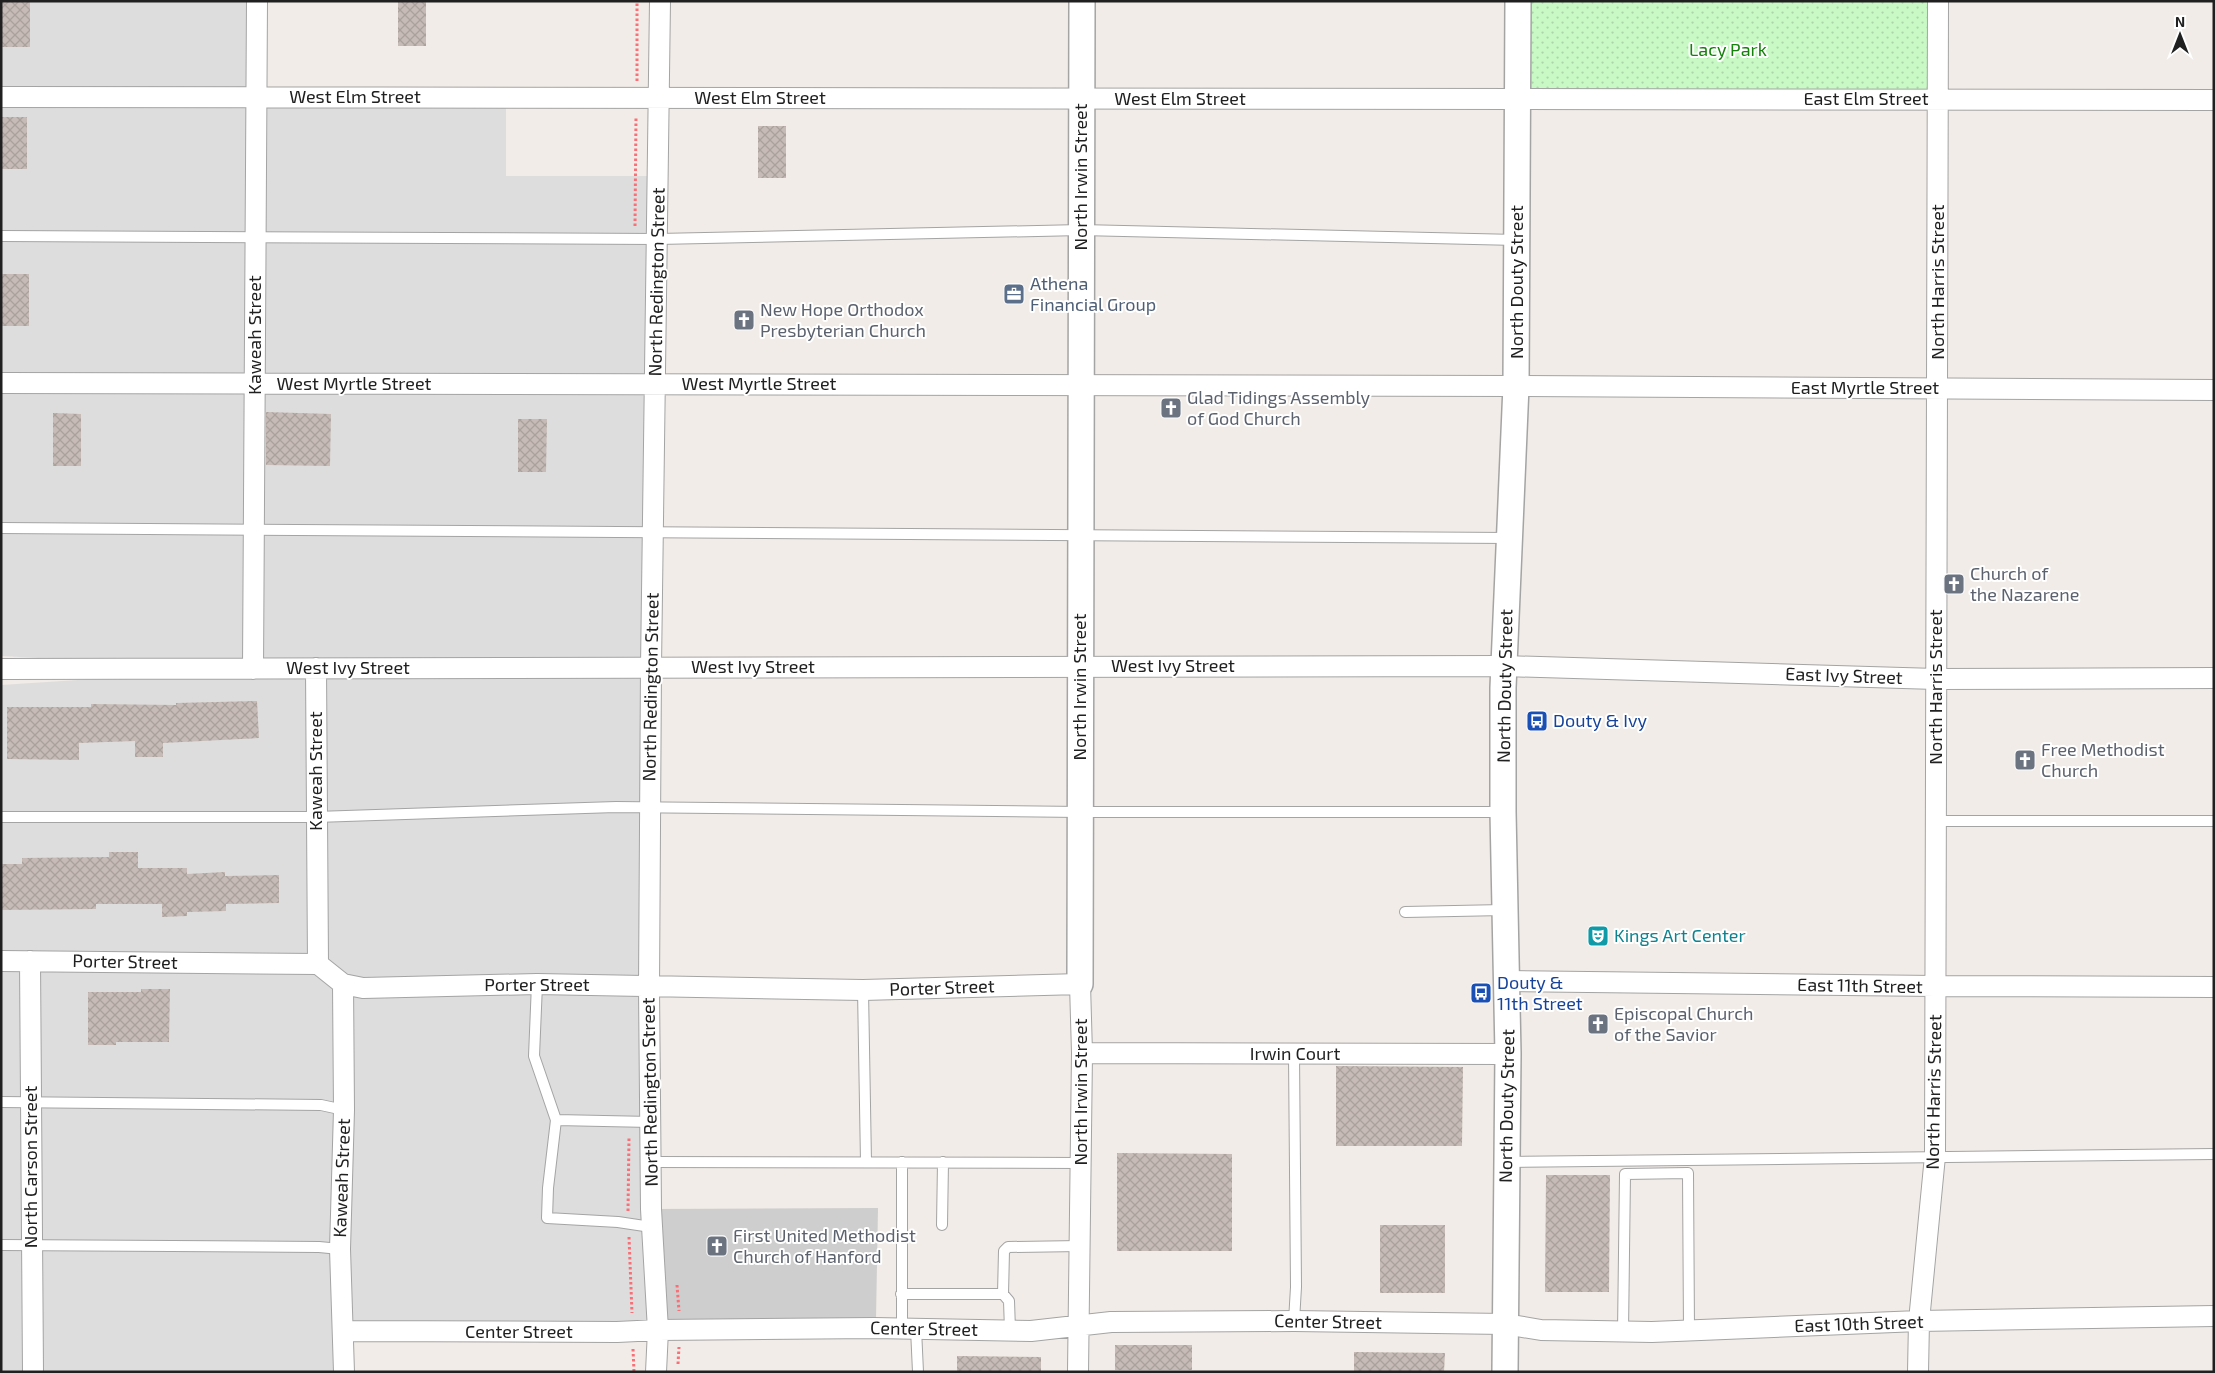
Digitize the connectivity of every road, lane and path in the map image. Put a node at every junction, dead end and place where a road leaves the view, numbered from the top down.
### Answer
1 (257, 1) edge
2 (660, 1) edge
3 (1082, 1) edge
4 (1518, 1) edge
5 (1938, 1) edge
6 (1, 97) edge
7 (256, 97) junction
8 (659, 98) junction
9 (1082, 99) junction
10 (1518, 99) junction
11 (1938, 99) junction
12 (2214, 100) edge
13 (1081, 230) junction
14 (1, 236) edge
15 (256, 236) junction
16 (658, 239) junction
17 (1517, 240) junction
18 (1, 383) edge
19 (255, 383) junction
20 (656, 384) junction
21 (1081, 385) junction
22 (1516, 386) junction
23 (1938, 389) junction
24 (2214, 390) edge
25 (1, 528) edge
26 (254, 530) junction
27 (654, 532) junction
28 (1081, 535) junction
29 (1510, 538) junction
30 (1080, 666) junction
31 (1504, 666) junction
32 (651, 667) junction
33 (316, 668) junction
34 (1, 669) edge
35 (254, 669) junction
36 (2214, 678) edge
37 (1936, 679) junction
38 (650, 807) junction
39 (1080, 812) junction
40 (1503, 812) junction
41 (1, 817) edge
42 (316, 817) junction
43 (1936, 821) junction
44 (2214, 821) edge
45 (1505, 910) junction
46 (1405, 912) dead end
47 (1, 961) edge
48 (30, 961) junction
49 (318, 964) junction
50 (1507, 981) junction
51 (343, 984) junction
52 (537, 984) junction
53 (1080, 984) junction
54 (1935, 986) junction
55 (649, 987) junction
56 (2214, 987) edge
57 (863, 990) junction
58 (1082, 1053) junction
59 (1294, 1054) junction
60 (1508, 1054) junction
61 (1, 1102) edge
62 (32, 1102) junction
63 (344, 1110) junction
64 (556, 1120) junction
65 (651, 1122) junction
66 (2214, 1154) edge
67 (1935, 1156) junction
68 (652, 1162) junction
69 (866, 1162) junction
70 (902, 1162) junction
71 (943, 1162) junction
72 (1506, 1162) junction
73 (1081, 1163) junction
74 (942, 1225) dead end
75 (652, 1227) junction
76 (31, 1244) junction
77 (1, 1245) edge
78 (1080, 1246) junction
79 (340, 1249) junction
80 (901, 1294) junction
81 (1003, 1294) junction
82 (2214, 1316) edge
83 (1294, 1321) junction
84 (1919, 1321) junction
85 (1505, 1324) junction
86 (1078, 1327) junction
87 (909, 1329) junction
88 (658, 1330) junction
89 (1010, 1330) junction
90 (343, 1331) junction
91 (1689, 1331) junction
92 (1624, 1332) junction
93 (33, 1372) edge
94 (344, 1372) edge
95 (656, 1372) edge
96 (918, 1372) edge
97 (1078, 1372) edge
98 (1505, 1372) edge
99 (1918, 1372) edge

1 - 7 street, Kaweah Street
2 - 8 street, North Redington Street
3 - 9 street, North Irwin Street
4 - 10 street, North Douty Street
5 - 11 street, North Harris Street
6 - 7 street, West Elm Street
7 - 8 street, West Elm Street
7 - 15 street, Kaweah Street
8 - 9 street, West Elm Street
8 - 16 street, North Redington Street
9 - 10 street, West Elm Street
9 - 13 street, North Irwin Street
10 - 11 street, East Elm Street
10 - 17 street, North Douty Street
11 - 12 street, East Elm Street
11 - 23 street, North Harris Street
13 - 16 lane
13 - 17 lane
13 - 21 street, North Irwin Street
14 - 15 lane
15 - 16 lane
15 - 19 street, Kaweah Street
16 - 20 street, North Redington Street
17 - 22 street, North Douty Street
18 - 19 street, West Myrtle Street
19 - 20 street, West Myrtle Street
19 - 26 street, Kaweah Street
20 - 21 street, West Myrtle Street
20 - 27 street, North Redington Street
21 - 22 street, West Myrtle Street
21 - 28 street, North Irwin Street
22 - 23 street, East Myrtle Street
22 - 29 street, North Douty Street
23 - 24 street, East Myrtle Street
23 - 37 street, North Harris Street
25 - 26 lane
26 - 27 lane
26 - 35 street, Kaweah Street
27 - 28 lane
27 - 32 street, North Redington Street
28 - 29 lane
28 - 30 street, North Irwin Street
29 - 31 street, North Douty Street
30 - 31 street, West Ivy Street
30 - 32 street, West Ivy Street
30 - 39 street, North Irwin Street
31 - 37 street, East Ivy Street
31 - 40 street, North Douty Street
32 - 33 street, West Ivy Street
32 - 38 street, North Redington Street
33 - 35 street, West Ivy Street
33 - 42 street, Kaweah Street
34 - 35 street, West Ivy Street
36 - 37 street, East Ivy Street
37 - 43 street, North Harris Street
38 - 39 lane
38 - 42 lane
38 - 55 street, North Redington Street
39 - 40 lane
39 - 53 street, North Irwin Street
40 - 45 street, North Douty Street
41 - 42 lane
42 - 49 street, Kaweah Street
43 - 44 lane
43 - 54 street, North Harris Street
45 - 46 lane
45 - 50 street, North Douty Street
47 - 48 street, Porter Street
48 - 49 street, Porter Street
48 - 62 street, North Carson Street
49 - 51 street, Porter Street
50 - 54 street, East 11th Street
50 - 60 street, North Douty Street
51 - 52 street, Porter Street
51 - 63 street, Kaweah Street
52 - 55 street, Porter Street
52 - 64 lane
53 - 57 street, Porter Street
53 - 58 street, North Irwin Street
54 - 56 street, East 11th Street
54 - 67 street, North Harris Street
55 - 57 street, Porter Street
55 - 65 street, North Redington Street
57 - 69 lane
58 - 59 street, Irwin Court
58 - 73 street, North Irwin Street
59 - 60 street, Irwin Court
59 - 83 lane
60 - 72 street, North Douty Street
61 - 62 lane
62 - 63 lane
62 - 76 street, North Carson Street
63 - 79 street, Kaweah Street
64 - 65 lane
64 - 75 lane
65 - 68 street, North Redington Street
66 - 67 lane
67 - 72 lane
67 - 84 street, North Harris Street
68 - 69 lane
68 - 75 street, North Redington Street
69 - 70 lane
70 - 71 lane
70 - 80 lane
71 - 73 lane
71 - 74 lane
72 - 85 street, North Douty Street
73 - 78 street, North Irwin Street
75 - 88 street, North Redington Street
76 - 77 lane
76 - 79 lane
76 - 93 street, North Carson Street
78 - 81 lane
78 - 86 street, North Irwin Street
79 - 90 street, Kaweah Street
80 - 81 lane
80 - 87 lane
81 - 89 lane
82 - 84 street, East 10th Street
83 - 85 street, Center Street
83 - 86 street, Center Street
84 - 91 street, East 10th Street
84 - 99 street, North Harris Street
85 - 92 street, East 10th Street
85 - 98 street, North Douty Street
86 - 89 street, Center Street
86 - 97 street, North Irwin Street
87 - 88 street, Center Street
87 - 89 street, Center Street
87 - 96 lane
88 - 90 street, Center Street
88 - 95 street, North Redington Street
90 - 94 street, Kaweah Street
91 - 92 street, East 10th Street
91 - 92 lane

